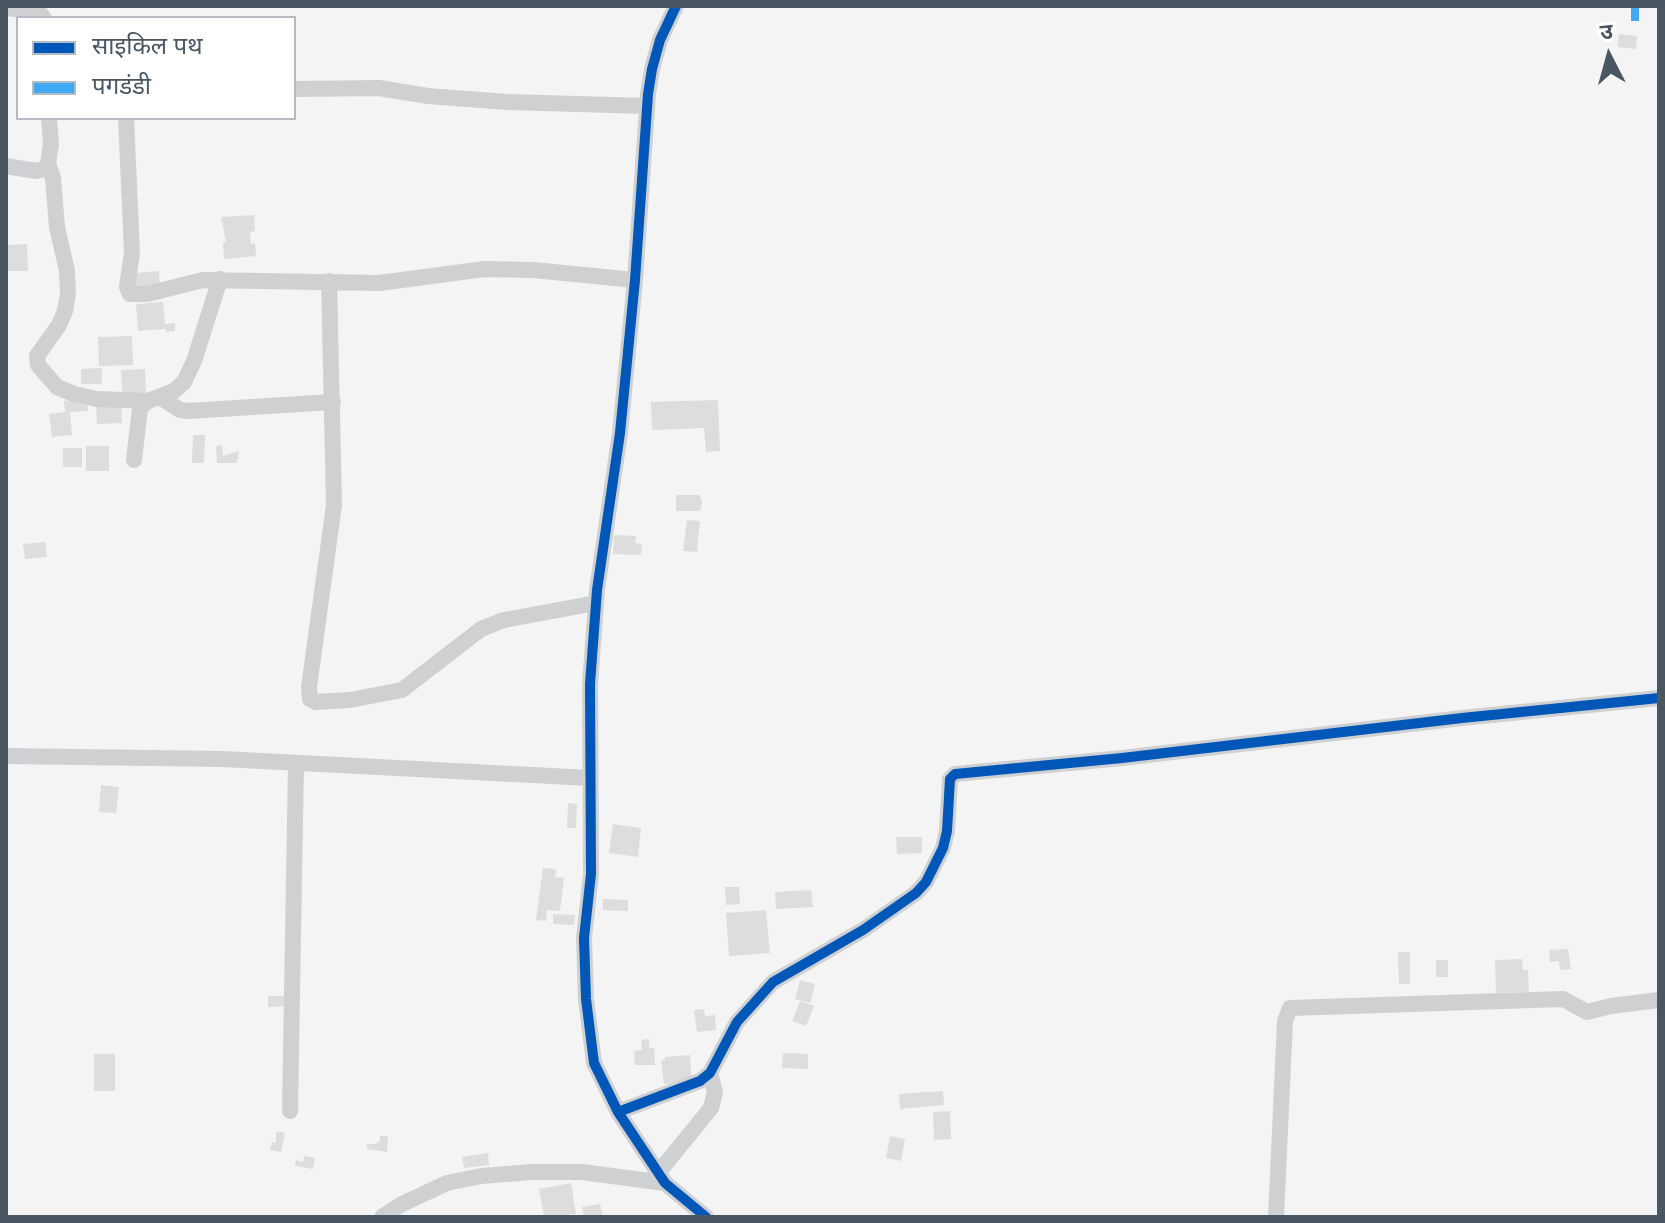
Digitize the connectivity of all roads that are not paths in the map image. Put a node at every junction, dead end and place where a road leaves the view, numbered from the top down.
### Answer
1 (676, 6) edge
2 (6, 8) edge
3 (42, 16) edge
4 (296, 89) edge
5 (647, 106) junction
6 (49, 120) edge
7 (126, 120) edge
8 (48, 164) junction
9 (6, 166) edge
10 (220, 279) junction
11 (635, 280) junction
12 (329, 281) junction
13 (154, 399) junction
14 (333, 402) junction
15 (134, 460) dead end
16 (596, 603) junction
17 (1659, 698) edge
18 (6, 756) edge
19 (296, 763) junction
20 (590, 778) junction
21 (1659, 1000) edge
22 (710, 1073) junction
23 (290, 1111) dead end
24 (618, 1112) junction
25 (661, 1178) junction
26 (700, 1215) edge
27 (382, 1217) edge
28 (1276, 1217) edge

1 - 5 street
2 - 3 street
4 - 5 street
5 - 11 street
6 - 8 street
7 - 10 street
8 - 9 street
8 - 13 street
10 - 12 street
10 - 13 street
11 - 12 street
11 - 16 street
12 - 14 street
13 - 14 street
13 - 15 street
14 - 16 street
16 - 20 street
17 - 22 street
18 - 19 street
19 - 20 street
19 - 23 street
20 - 24 street
21 - 28 street
22 - 24 street
22 - 25 street
24 - 25 street
25 - 26 street
25 - 27 street

